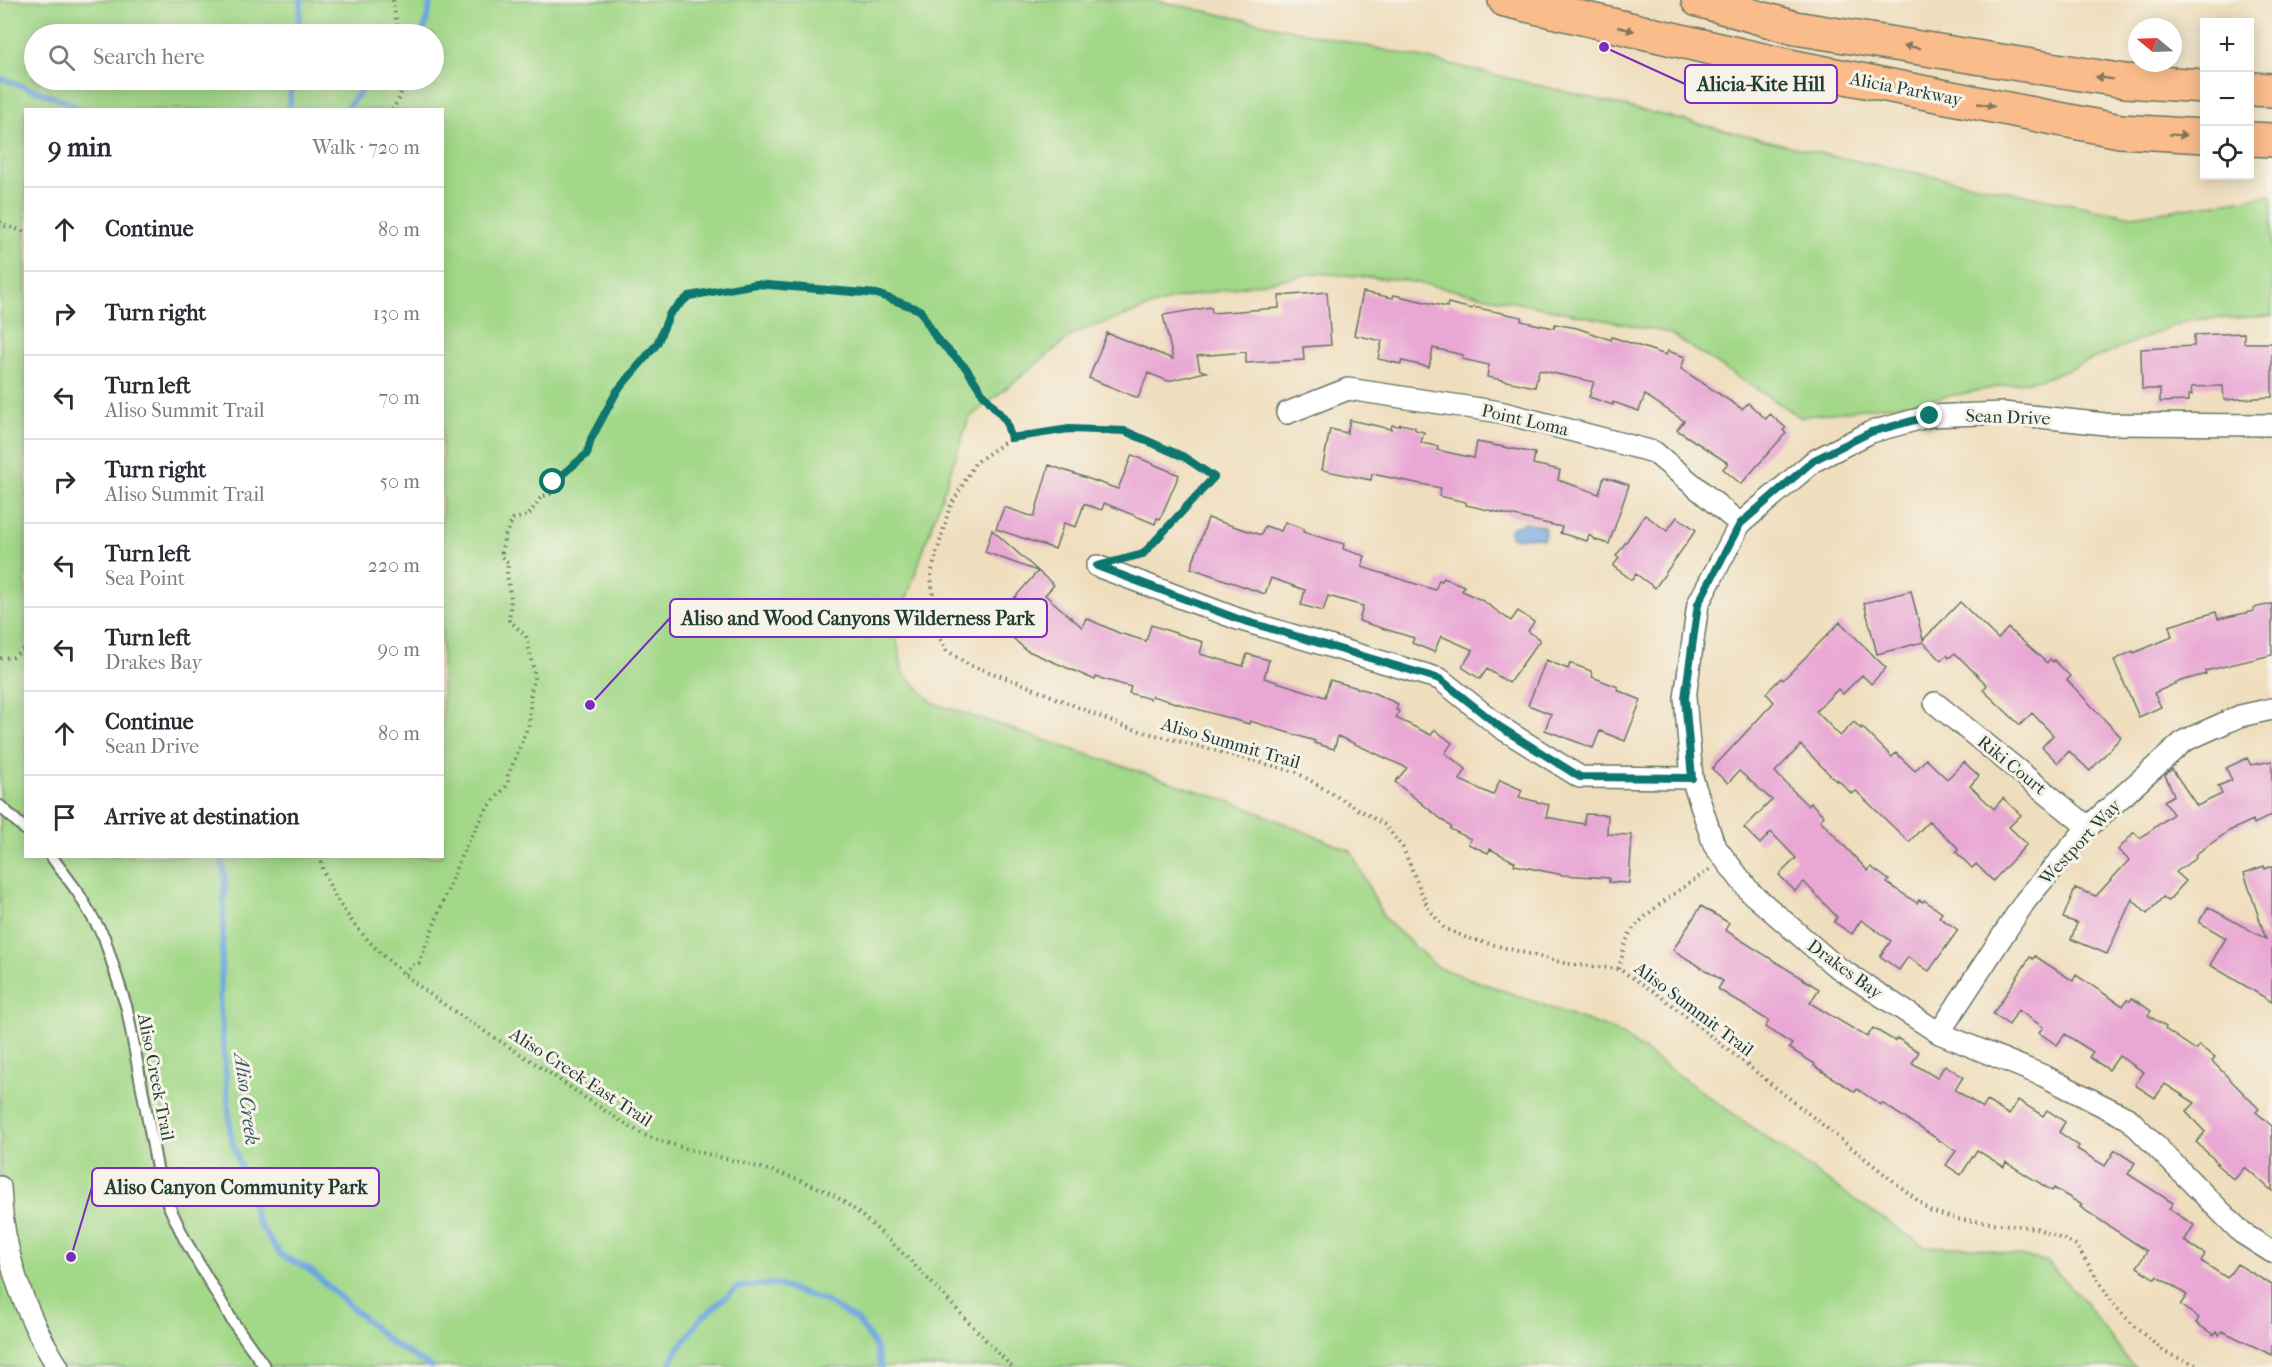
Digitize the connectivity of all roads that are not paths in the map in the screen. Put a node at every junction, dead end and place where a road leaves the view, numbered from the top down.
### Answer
1 (1505, 0) edge
2 (1698, 0) edge
3 (2200, 86) edge
4 (2254, 89) edge
5 (2272, 90) edge
6 (2200, 136) edge
7 (2254, 139) edge
8 (2272, 141) edge
9 (1287, 413) dead end
10 (2272, 425) edge
11 (1740, 524) junction
12 (1097, 566) road end
13 (1935, 703) dead end
14 (2272, 709) edge
15 (1692, 778) junction
16 (0, 806) edge
17 (2088, 827) junction
18 (24, 828) edge
19 (52, 858) edge
20 (1939, 1033) junction
21 (0, 1187) edge
22 (2272, 1252) edge
23 (58, 1367) edge
24 (265, 1367) edge

1 -> 6 main road, Alicia Parkway
3 -> 2 main road
4 - 5 main road
7 - 8 main road
9 - 11 street, Point Loma
10 - 11 street, Sean Drive
11 - 15 street, Drakes Bay
12 - 15 street
13 - 17 street, Riki Court
14 - 17 street, Westport Way
15 - 20 street, Drakes Bay
16 - 18 lane
17 - 20 street, Westport Way
19 - 24 lane, Aliso Creek Trail
20 - 22 street, Drakes Bay
21 - 23 street

